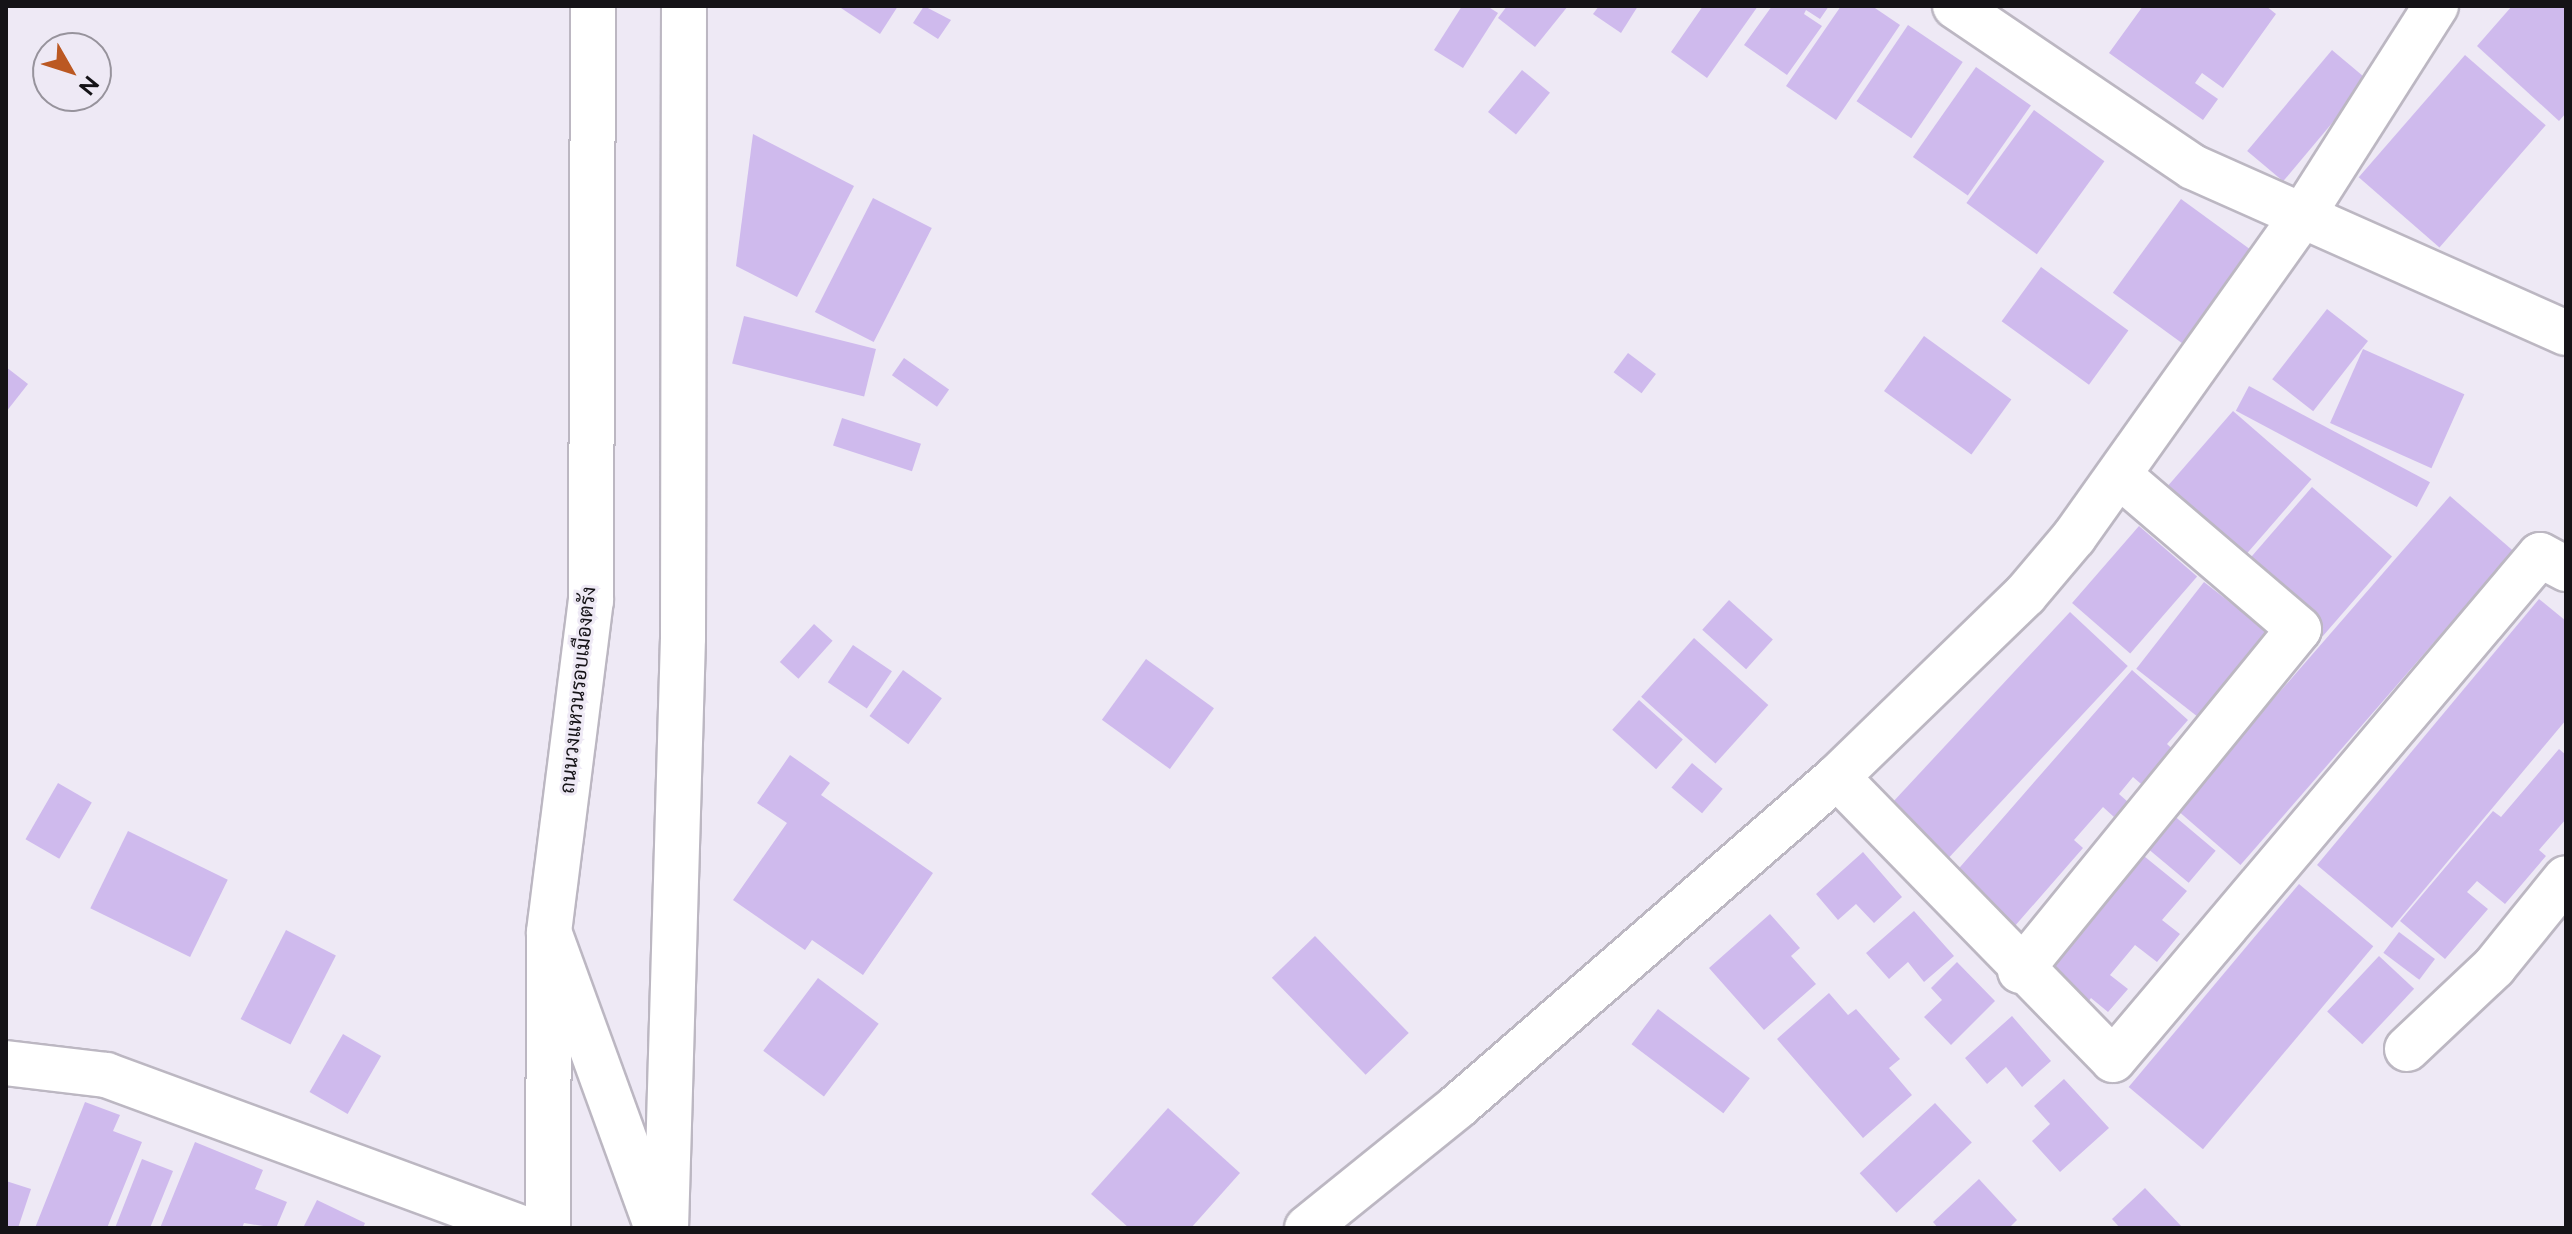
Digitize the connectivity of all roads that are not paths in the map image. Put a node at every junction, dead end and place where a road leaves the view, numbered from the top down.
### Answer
1 (593, 6) edge
2 (684, 6) edge
3 (1955, 6) edge
4 (2436, 6) edge
5 (2304, 213) junction
6 (2566, 333) edge
7 (2119, 475) junction
8 (2566, 569) edge
9 (1837, 777) junction
10 (2566, 878) edge
11 (549, 932) junction
12 (2020, 971) junction
13 (2407, 1049) dead end
14 (6, 1063) edge
15 (521, 1228) edge
16 (548, 1228) edge
17 (657, 1228) edge
18 (666, 1228) edge
19 (1307, 1228) edge

1 - 11 main road, ถนนวงแหวนรอบเมืองตรัง
2 - 18 main road
3 - 5 main road
4 - 5 main road
5 - 6 main road
5 - 7 main road
7 - 9 main road
7 - 12 main road
8 - 12 main road
9 - 12 main road
9 - 19 main road
10 - 13 main road
11 - 16 main road, ถนนวงแหวนรอบเมืองตรัง
11 - 17 main road
14 - 15 main road

